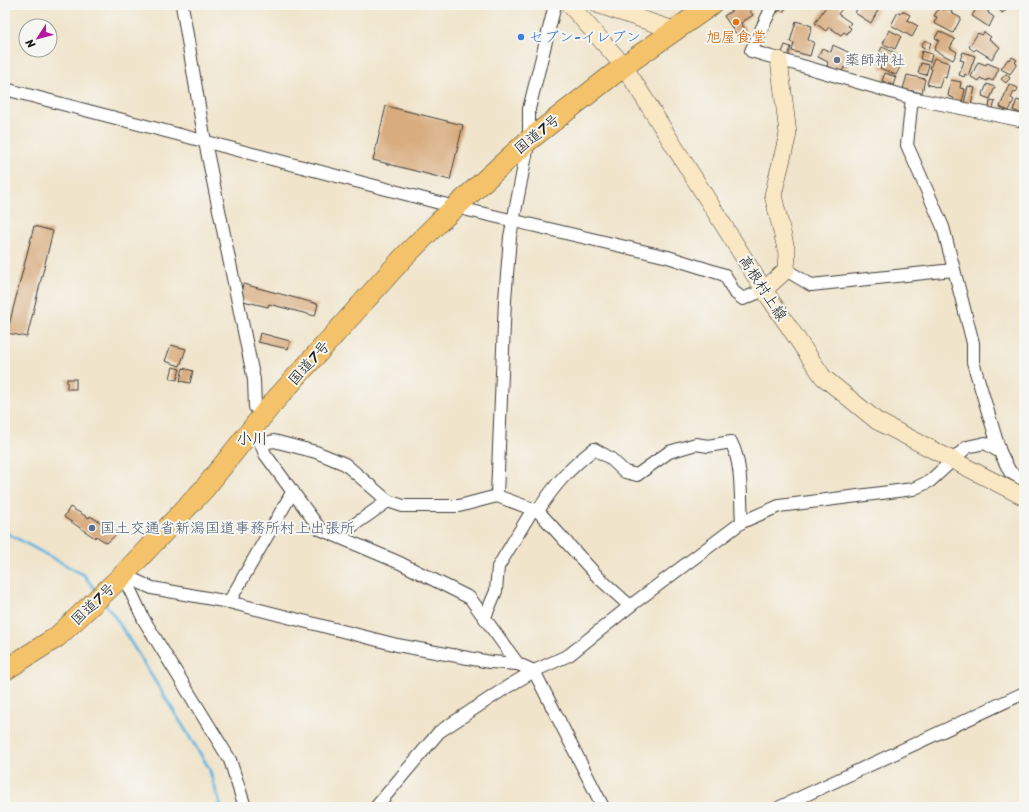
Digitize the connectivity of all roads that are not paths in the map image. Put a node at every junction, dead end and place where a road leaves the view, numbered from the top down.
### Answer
1 (182, 5) edge
2 (555, 5) edge
3 (570, 5) edge
4 (599, 5) edge
5 (711, 5) edge
6 (773, 5) edge
7 (674, 30) junction
8 (779, 60) junction
9 (624, 66) junction
10 (5, 89) edge
11 (912, 98) junction
12 (1024, 121) edge
13 (529, 140) junction
14 (206, 142) junction
15 (455, 207) junction
16 (512, 221) junction
17 (786, 270) junction
18 (953, 270) junction
19 (764, 290) junction
20 (264, 415) junction
21 (255, 438) junction
22 (1000, 452) junction
23 (953, 461) junction
24 (1024, 480) edge
25 (293, 491) junction
26 (497, 496) junction
27 (1024, 496) edge
28 (388, 501) junction
29 (535, 510) junction
30 (742, 522) junction
31 (338, 536) junction
32 (123, 576) junction
33 (229, 602) junction
34 (630, 606) junction
35 (485, 618) junction
36 (518, 664) junction
37 (5, 670) edge
38 (534, 671) junction
39 (1024, 693) edge
40 (245, 807) edge
41 (376, 807) edge
42 (603, 807) edge
43 (780, 807) edge

1 - 14 street
2 - 13 street
3 - 9 main road, 高根村上線
4 - 7 main road
5 - 7 highway, 国道7号
6 - 8 street
7 - 9 highway, 国道7号
8 - 11 street
8 - 17 main road
9 - 13 highway, 国道7号
9 - 19 main road, 高根村上線
10 - 14 street
11 - 12 street
11 - 18 street
13 - 15 highway, 国道7号
13 - 16 street
14 - 15 street
14 - 20 street
15 - 16 street
15 - 20 highway, 国道7号
16 - 19 street
16 - 26 street
17 - 18 street
17 - 19 main road
18 - 22 street
19 - 23 main road, 高根村上線
20 - 21 highway, 国道7号
21 - 25 street
21 - 28 street
21 - 32 highway, 国道7号
22 - 23 street
22 - 24 street
23 - 27 main road, 高根村上線
23 - 30 street
25 - 31 street
25 - 33 street
26 - 28 street
26 - 29 street
28 - 31 street
29 - 30 street
29 - 34 street
29 - 35 street
30 - 34 street
31 - 35 street
32 - 33 street
32 - 37 highway, 国道7号
32 - 40 street
33 - 36 street
34 - 38 street
35 - 36 street
36 - 38 street
38 - 41 street
38 - 42 street
39 - 43 street

